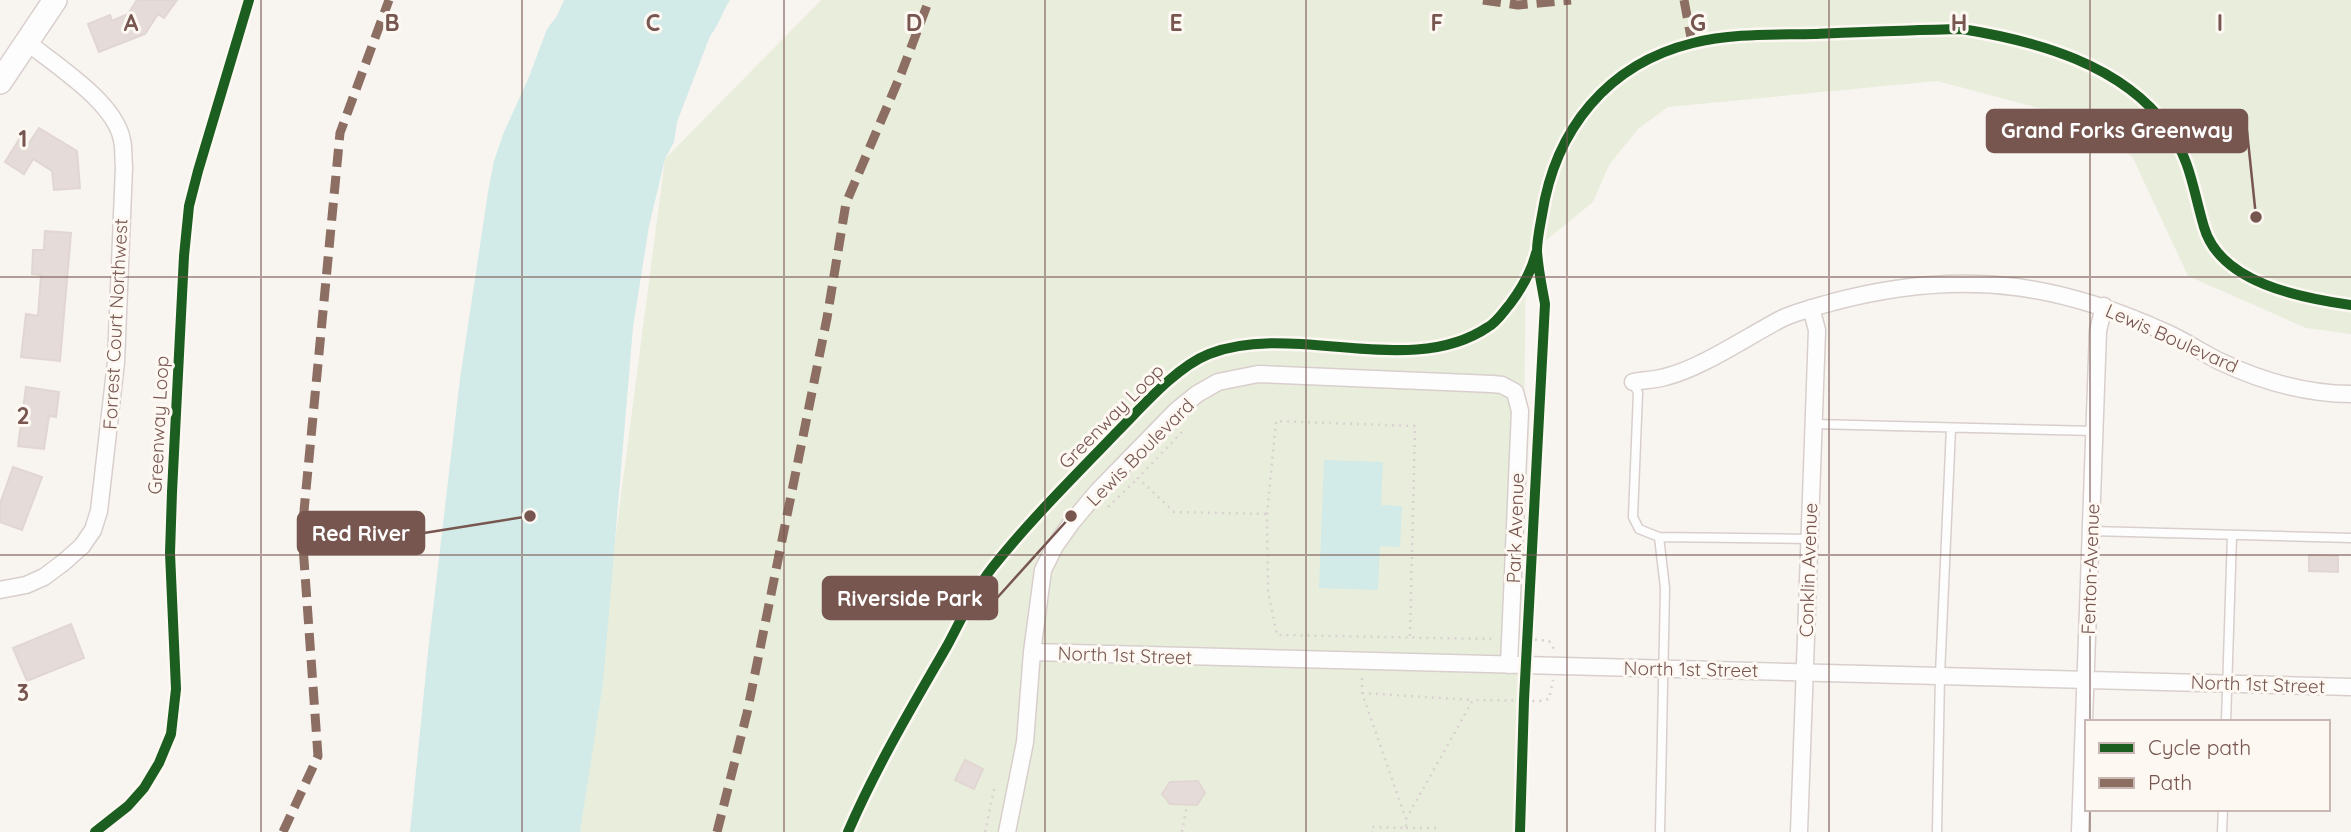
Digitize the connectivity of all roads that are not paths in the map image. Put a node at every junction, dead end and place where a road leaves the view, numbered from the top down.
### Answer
1 (55, 0) edge
2 (27, 42) junction
3 (0, 82) edge
4 (2104, 306) junction
5 (1811, 308) junction
6 (1633, 382) joint
7 (1515, 392) joint
8 (2351, 394) edge
9 (1814, 424) junction
10 (1951, 428) junction
11 (2095, 431) junction
12 (2091, 531) junction
13 (2232, 535) junction
14 (1659, 537) junction
15 (2351, 538) edge
16 (1809, 539) junction
17 (0, 590) edge
18 (1032, 652) junction
19 (1509, 665) junction
20 (1665, 668) junction
21 (1805, 672) junction
22 (1940, 675) junction
23 (2086, 679) junction
24 (2228, 683) junction
25 (2351, 687) edge
26 (2226, 720) edge
27 (2223, 811) edge
28 (1007, 832) edge
29 (1660, 832) edge
30 (1799, 832) edge
31 (1937, 832) edge
32 (2080, 832) edge
33 (2222, 832) edge

1 - 2 street
2 - 3 street
2 - 17 street, Forrest Court Northwest
4 - 5 street, Lewis Boulevard
4 - 8 street, Lewis Boulevard
4 - 11 street, Fenton Avenue
5 - 6 street, Lewis Boulevard
5 - 9 street, Conklin Avenue
6 - 14 lane
7 - 18 street, Lewis Boulevard
7 - 19 street, Park Avenue
9 - 10 lane
9 - 16 street, Conklin Avenue
10 - 11 lane
10 - 22 lane
11 - 12 street, Fenton Avenue
12 - 13 lane
12 - 23 street, Fenton Avenue
13 - 15 lane
13 - 24 lane
14 - 16 lane
14 - 20 lane
16 - 21 street, Conklin Avenue
18 - 19 street, North 1st Street
18 - 28 street, Lewis Boulevard
19 - 20 street, North 1st Street
20 - 21 street, North 1st Street
20 - 29 lane
21 - 22 street, North 1st Street
21 - 30 street, Conklin Avenue
22 - 23 street, North 1st Street
22 - 31 lane
23 - 24 street, North 1st Street
23 - 32 street, Fenton Avenue
24 - 25 street, North 1st Street
24 - 26 lane
27 - 33 lane

